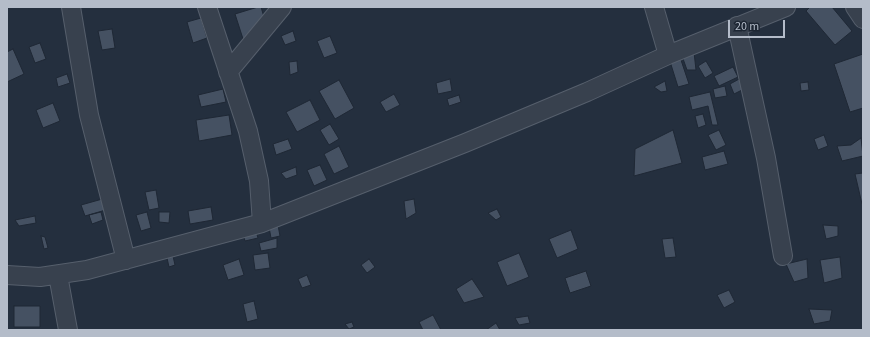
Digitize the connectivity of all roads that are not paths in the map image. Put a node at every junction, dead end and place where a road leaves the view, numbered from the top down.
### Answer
1 (71, 7) edge
2 (207, 7) edge
3 (282, 7) edge
4 (654, 7) edge
5 (786, 7) edge
6 (854, 7) edge
7 (863, 19) edge
8 (737, 26) junction
9 (668, 55) junction
10 (228, 72) junction
11 (262, 223) junction
12 (783, 256) dead end
13 (126, 260) junction
14 (7, 275) edge
15 (58, 275) junction
16 (68, 330) edge

1 - 13 street
2 - 10 street
3 - 10 street
4 - 9 street
5 - 8 street
6 - 7 street
8 - 9 street
8 - 12 street
9 - 11 street
10 - 11 street
11 - 13 street
13 - 15 street
14 - 15 street
15 - 16 street

